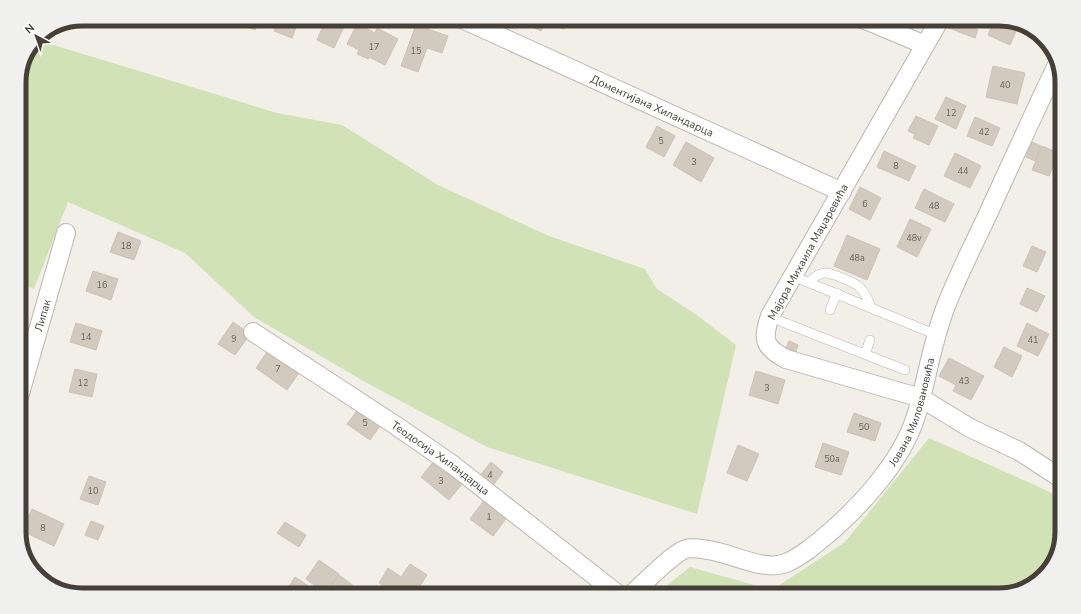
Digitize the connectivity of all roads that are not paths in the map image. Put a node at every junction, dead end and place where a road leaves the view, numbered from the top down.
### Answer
1 (477, 26) edge
2 (880, 26) edge
3 (936, 26) edge
4 (925, 44) junction
5 (1054, 71) edge
6 (842, 192) junction
7 (66, 233) dead end
8 (837, 293) junction
9 (871, 307) junction
10 (830, 310) dead end
11 (780, 321) dead end
12 (253, 332) dead end
13 (937, 335) junction
14 (870, 340) dead end
15 (865, 354) junction
16 (905, 370) dead end
17 (26, 373) edge
18 (921, 398) junction
19 (1055, 474) edge
20 (610, 588) edge
21 (639, 588) edge

1 - 6 street, Доментијана Хиландарца
2 - 4 street
3 - 4 street, Мајора Михаила Маџаревића
4 - 6 street, Мајора Михаила Маџаревића
5 - 13 street, Јована Миловановића
6 - 18 street, Мајора Михаила Маџаревића
7 - 17 street, Липак
8 - 9 lane
8 - 9 lane
8 - 10 lane
9 - 13 lane
11 - 15 lane
12 - 20 street, Теодосија Хиландарца
13 - 18 street, Јована Миловановића
14 - 15 lane
15 - 16 lane
18 - 19 street, Мајора Михаила Маџаревића
18 - 21 street, Јована Миловановића

